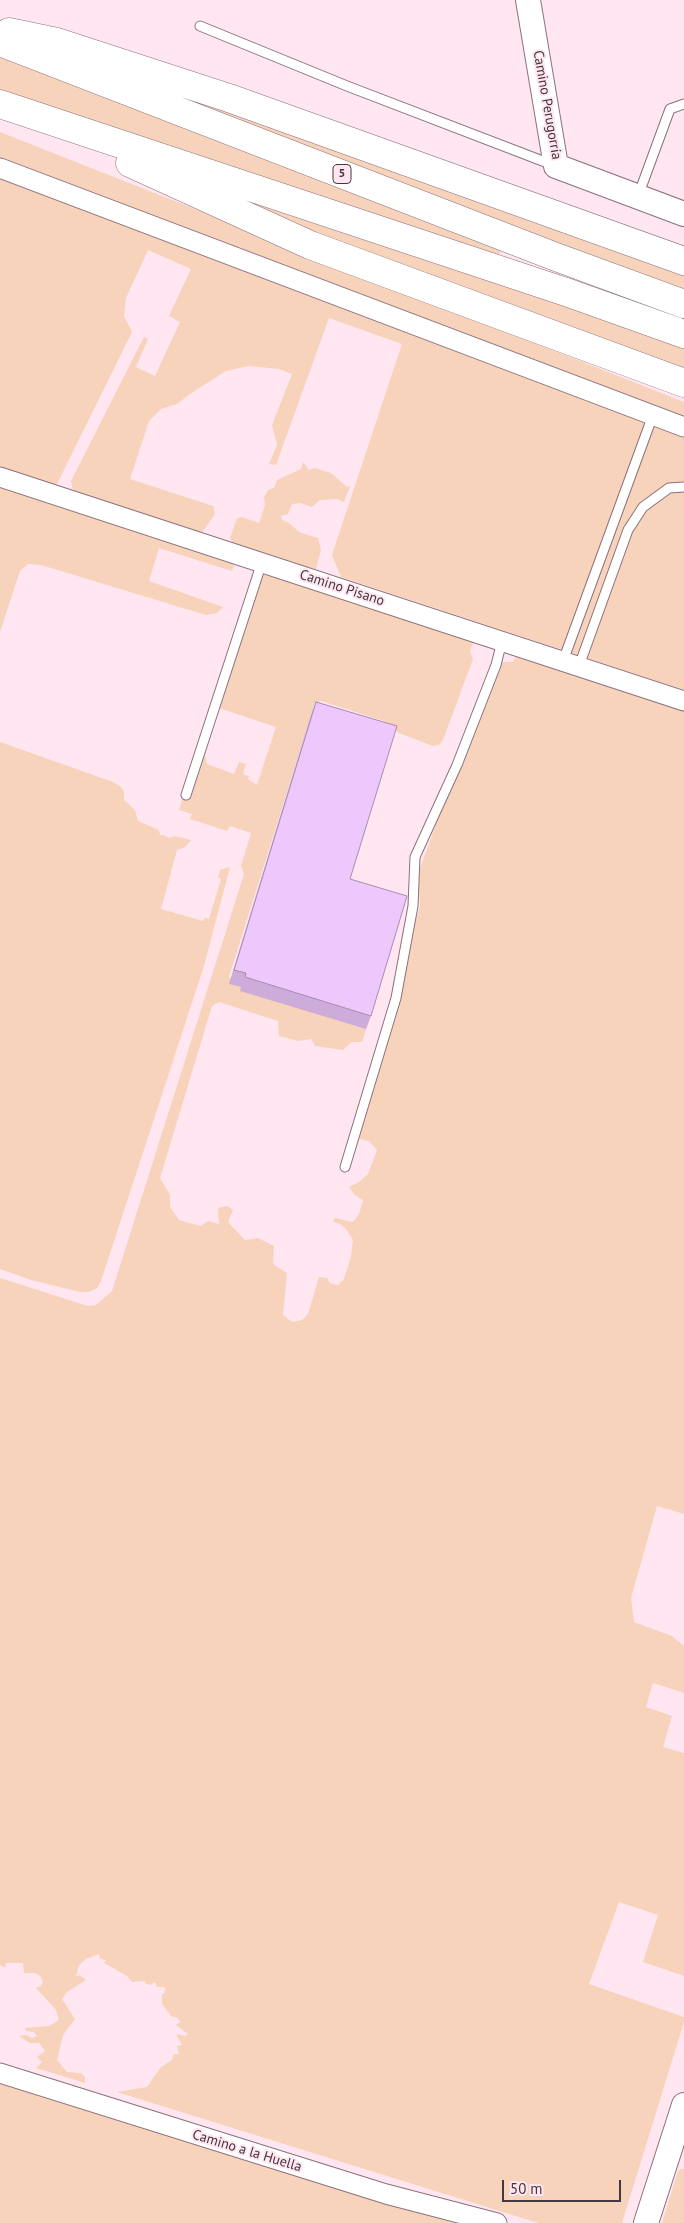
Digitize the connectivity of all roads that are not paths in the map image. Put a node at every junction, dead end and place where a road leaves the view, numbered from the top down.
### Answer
1 (528, 0) edge
2 (200, 26) dead end
3 (0, 30) edge
4 (0, 42) edge
5 (0, 104) edge
6 (684, 104) edge
7 (46, 121) junction
8 (556, 166) junction
9 (0, 168) edge
10 (638, 196) junction
11 (684, 214) edge
12 (684, 261) edge
13 (684, 304) edge
14 (684, 334) edge
15 (684, 383) edge
16 (652, 415) junction
17 (684, 427) edge
18 (0, 477) edge
19 (684, 487) edge
20 (262, 561) junction
21 (502, 641) junction
22 (571, 664) junction
23 (684, 701) edge
24 (186, 795) dead end
25 (345, 1167) dead end
26 (0, 2073) edge
27 (684, 2105) edge
28 (677, 2153) edge
29 (497, 2223) edge
30 (646, 2223) edge

1 - 8 street, Camino Perugorría
2 - 8 lane
3 - 12 highway
4 - 13 highway, 5
5 - 7 highway
6 - 10 lane
7 - 14 highway
7 - 15 highway
8 - 10 street, Camino Perugorría
9 - 16 street
10 - 11 street, Camino Perugorría
16 - 17 street
16 - 22 lane
18 - 20 street, Camino Pisano
19 - 22 lane
20 - 21 street, Camino Pisano
20 - 24 lane
21 - 22 street, Camino Pisano
21 - 25 lane
22 - 23 street, Camino Pisano
26 - 29 street, Camino a la Huella
27 - 28 street
28 - 30 street

